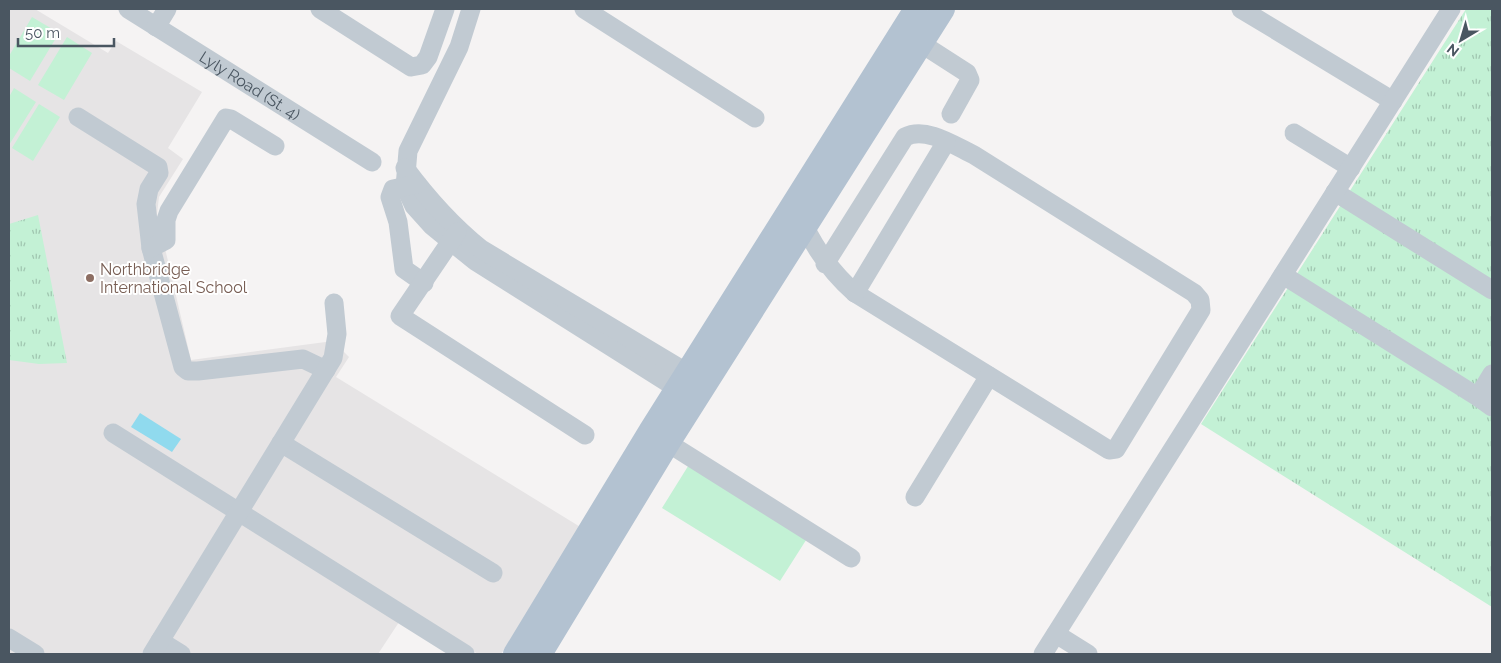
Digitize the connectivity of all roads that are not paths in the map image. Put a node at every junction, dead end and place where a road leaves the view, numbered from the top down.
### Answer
1 (128, 9) edge
2 (167, 9) edge
3 (320, 9) edge
4 (444, 9) edge
5 (471, 9) edge
6 (584, 9) edge
7 (916, 9) edge
8 (943, 9) edge
9 (1241, 9) edge
10 (1451, 9) edge
11 (156, 27) junction
12 (911, 37) junction
13 (1393, 102) junction
14 (951, 114) dead end
15 (78, 117) dead end
16 (755, 118) dead end
17 (1294, 133) dead end
18 (946, 142) junction
19 (275, 146) dead end
20 (372, 162) dead end
21 (1351, 168) junction
22 (411, 186) junction
23 (1335, 192) junction
24 (804, 224) junction
25 (454, 236) junction
26 (151, 248) junction
27 (826, 264) junction
28 (1283, 275) junction
29 (424, 283) junction
30 (1492, 290) edge
31 (855, 293) junction
32 (334, 303) dead end
33 (326, 370) junction
34 (1492, 374) edge
35 (989, 376) junction
36 (691, 387) junction
37 (1485, 402) edge
38 (113, 433) dead end
39 (585, 434) dead end
40 (668, 443) junction
41 (281, 444) junction
42 (914, 497) dead end
43 (239, 512) junction
44 (851, 558) dead end
45 (493, 573) dead end
46 (1056, 634) junction
47 (9, 638) edge
48 (156, 648) edge
49 (35, 654) edge
50 (181, 654) edge
51 (465, 654) edge
52 (515, 654) edge
53 (540, 654) edge
54 (1043, 654) edge
55 (1088, 654) edge

1 - 11 street, Lyly Road (St. 4)
2 - 11 street
3 - 4 street
5 - 22 street
6 - 16 street
7 - 12 main road
8 - 12 main road
9 - 13 street
10 - 13 street
11 - 20 street, Lyly Road (St. 4)
12 - 14 street
12 - 24 main road
12 - 36 main road
13 - 21 street
15 - 26 street
17 - 21 street
18 - 27 street
18 - 31 street
18 - 35 street
19 - 26 street
21 - 23 street
22 - 25 street
22 - 29 street
23 - 28 street
23 - 30 street
24 - 27 street
24 - 36 main road
25 - 29 street
25 - 36 street
26 - 33 street
27 - 31 street
28 - 37 street
28 - 46 street
29 - 39 street
31 - 35 street
32 - 33 street
33 - 41 street
34 - 37 street
35 - 42 street
36 - 40 main road
36 - 52 main road
38 - 43 street
40 - 44 street
40 - 53 main road
41 - 43 street
41 - 45 street
43 - 48 street
43 - 51 street
46 - 54 street
46 - 55 street
47 - 49 street
48 - 50 street

